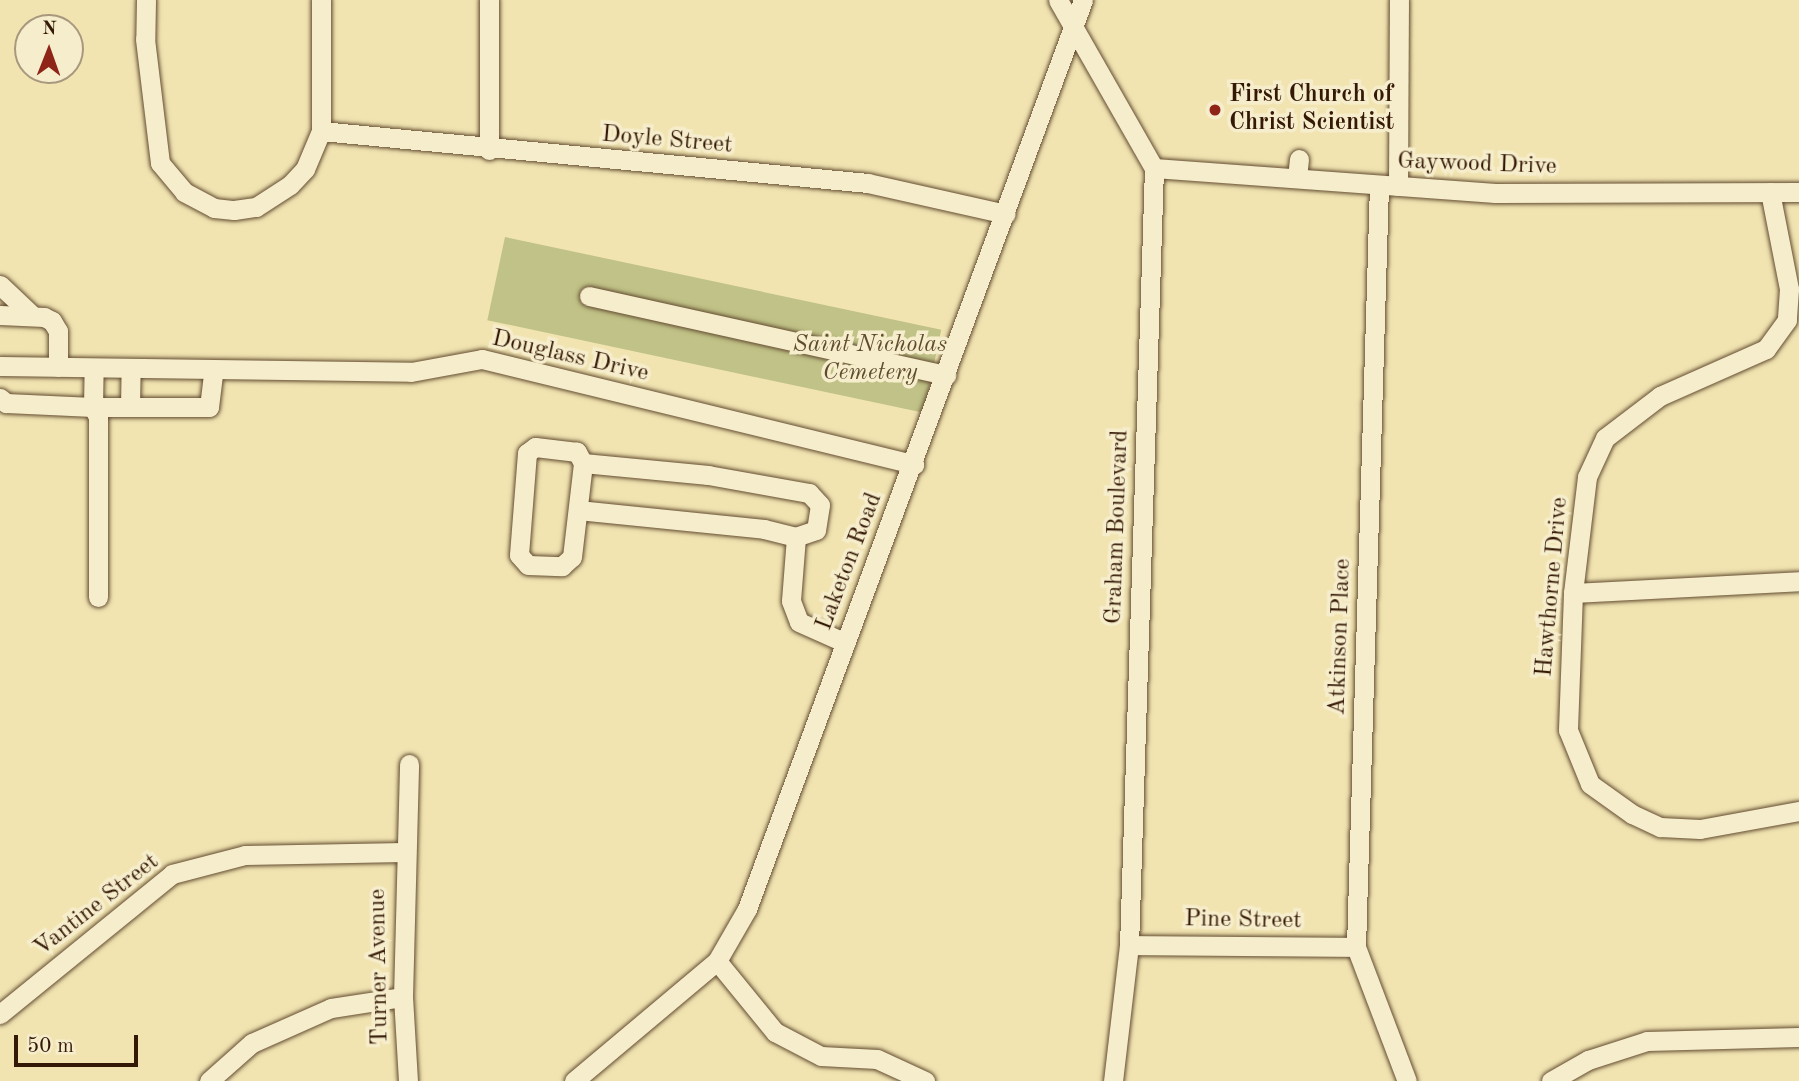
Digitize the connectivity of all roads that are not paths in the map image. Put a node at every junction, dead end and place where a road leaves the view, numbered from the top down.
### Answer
1 (146, 0) edge
2 (321, 0) edge
3 (489, 0) edge
4 (1058, 0) edge
5 (1083, 0) edge
6 (1399, 0) edge
7 (1072, 22) junction
8 (321, 131) junction
9 (489, 150) junction
10 (1154, 168) junction
11 (1388, 186) junction
12 (1770, 192) junction
13 (1799, 192) edge
14 (1006, 215) junction
15 (0, 285) edge
16 (589, 296) dead end
17 (0, 315) edge
18 (33, 316) junction
19 (0, 366) edge
20 (58, 367) junction
21 (94, 368) junction
22 (131, 368) junction
23 (214, 369) junction
24 (946, 375) junction
25 (0, 398) edge
26 (93, 407) junction
27 (130, 407) junction
28 (583, 463) junction
29 (914, 464) junction
30 (578, 510) junction
31 (796, 537) junction
32 (1799, 581) edge
33 (1573, 593) junction
34 (98, 597) dead end
35 (846, 643) junction
36 (409, 764) dead end
37 (1799, 811) edge
38 (404, 852) junction
39 (1129, 945) junction
40 (1356, 947) junction
41 (717, 961) junction
42 (402, 998) junction
43 (0, 1014) edge
44 (1799, 1037) edge
45 (1588, 1060) junction
46 (404, 1080) edge
47 (209, 1081) edge
48 (574, 1081) edge
49 (925, 1081) edge
50 (1113, 1081) edge
51 (1407, 1081) edge
52 (1551, 1081) edge
53 (1588, 1081) edge

1 - 8 street
2 - 8 street
3 - 9 street
4 - 7 street
5 - 7 street, Laketon Road
6 - 11 street, Atkinson Place
7 - 10 street
7 - 14 street, Laketon Road
8 - 9 street, Doyle Street
9 - 14 street, Doyle Street
10 - 11 street, Gaywood Drive
10 - 39 street, Graham Boulevard
11 - 12 street, Gaywood Drive
11 - 40 street, Atkinson Place
12 - 13 street, Gaywood Drive
12 - 33 street, Hawthorne Drive
14 - 24 street, Laketon Road
15 - 18 street
16 - 24 street
17 - 18 street
18 - 20 street
19 - 20 street, Douglass Drive
20 - 21 street, Douglass Drive
21 - 22 street, Douglass Drive
21 - 26 street
22 - 23 street, Douglass Drive
22 - 27 street
23 - 27 street
23 - 29 street, Douglass Drive
24 - 29 street, Laketon Road
25 - 26 street
26 - 27 street
26 - 34 street
28 - 30 street
28 - 30 street
28 - 31 street
29 - 35 street, Laketon Road
30 - 31 street
31 - 35 street
32 - 33 street
33 - 37 street, Hawthorne Drive
35 - 41 street, Laketon Road
36 - 38 street, Turner Avenue
38 - 42 street, Turner Avenue
38 - 43 street, Vantine Street
39 - 40 street, Pine Street
39 - 50 street, Graham Boulevard
40 - 51 street, Atkinson Place
41 - 48 street, Laketon Road
41 - 49 street
42 - 46 street, Turner Avenue
42 - 47 street
44 - 45 street
45 - 52 street
45 - 53 street

